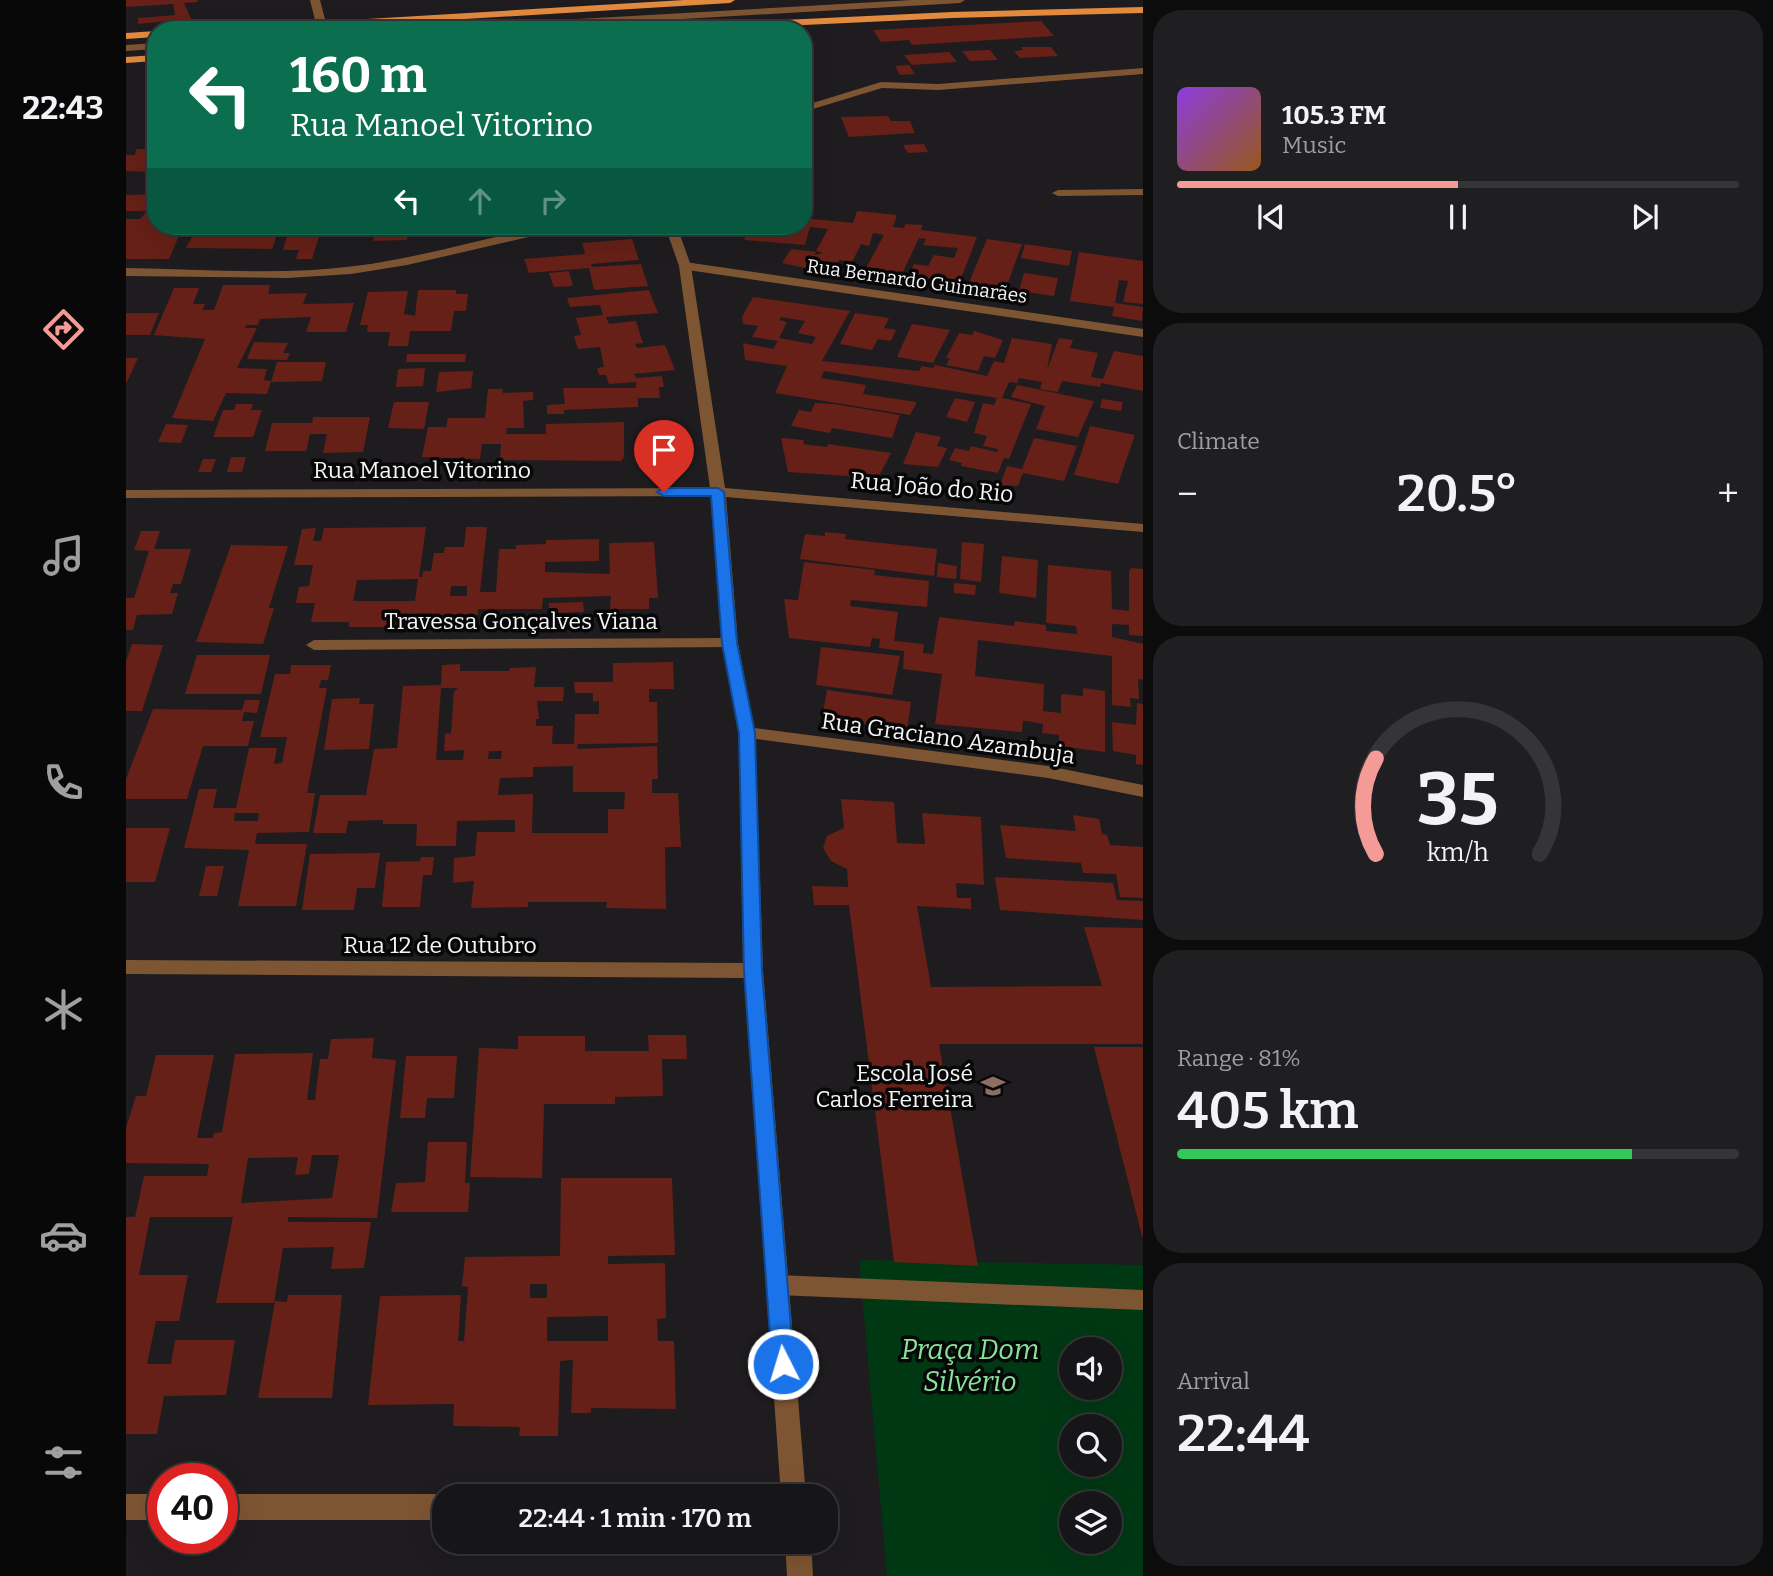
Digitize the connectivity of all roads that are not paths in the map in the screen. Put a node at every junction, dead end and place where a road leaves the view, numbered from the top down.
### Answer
1 (315, 0) edge
2 (730, 0) edge
3 (960, 0) edge
4 (694, 2) junction
5 (1143, 10) edge
6 (757, 11) junction
7 (322, 21) edge
8 (413, 21) edge
9 (590, 21) edge
10 (812, 22) edge
11 (147, 35) edge
12 (126, 36) edge
13 (147, 47) edge
14 (126, 48) edge
15 (147, 59) edge
16 (126, 60) edge
17 (1143, 72) edge
18 (812, 106) edge
19 (1143, 192) edge
20 (1058, 193) dead end
21 (511, 235) edge
22 (674, 235) edge
23 (685, 266) junction
24 (126, 272) edge
25 (1143, 333) edge
26 (718, 492) junction
27 (126, 494) edge
28 (1143, 528) edge
29 (730, 643) junction
30 (314, 645) dead end
31 (747, 733) junction
32 (1143, 791) edge
33 (126, 967) edge
34 (753, 971) junction
35 (777, 1285) junction
36 (1143, 1300) edge
37 (793, 1484) edge
38 (126, 1507) edge
39 (147, 1507) edge
40 (238, 1507) edge
41 (432, 1507) edge
42 (798, 1554) edge
43 (800, 1576) edge

1 - 7 street
2 - 4 main road
3 - 6 street
4 - 6 street
4 - 8 main road
5 - 10 main road
6 - 9 street
11 - 12 main road
13 - 14 street
15 - 16 main road
17 - 18 street
19 - 20 street
21 - 24 street
22 - 23 street
23 - 25 street, Rua Bernardo Guimarães
23 - 26 street
26 - 27 street, Rua Manoel Vitorino
26 - 28 street, Rua João do Rio
26 - 29 street
29 - 30 street, Travessa Gonçalves Viana
29 - 31 street
31 - 32 street, Rua Graciano Azambuja
31 - 34 street
33 - 34 street, Rua 12 de Outubro
34 - 35 street
35 - 36 street
35 - 37 street
38 - 39 street
40 - 41 street
42 - 43 street

